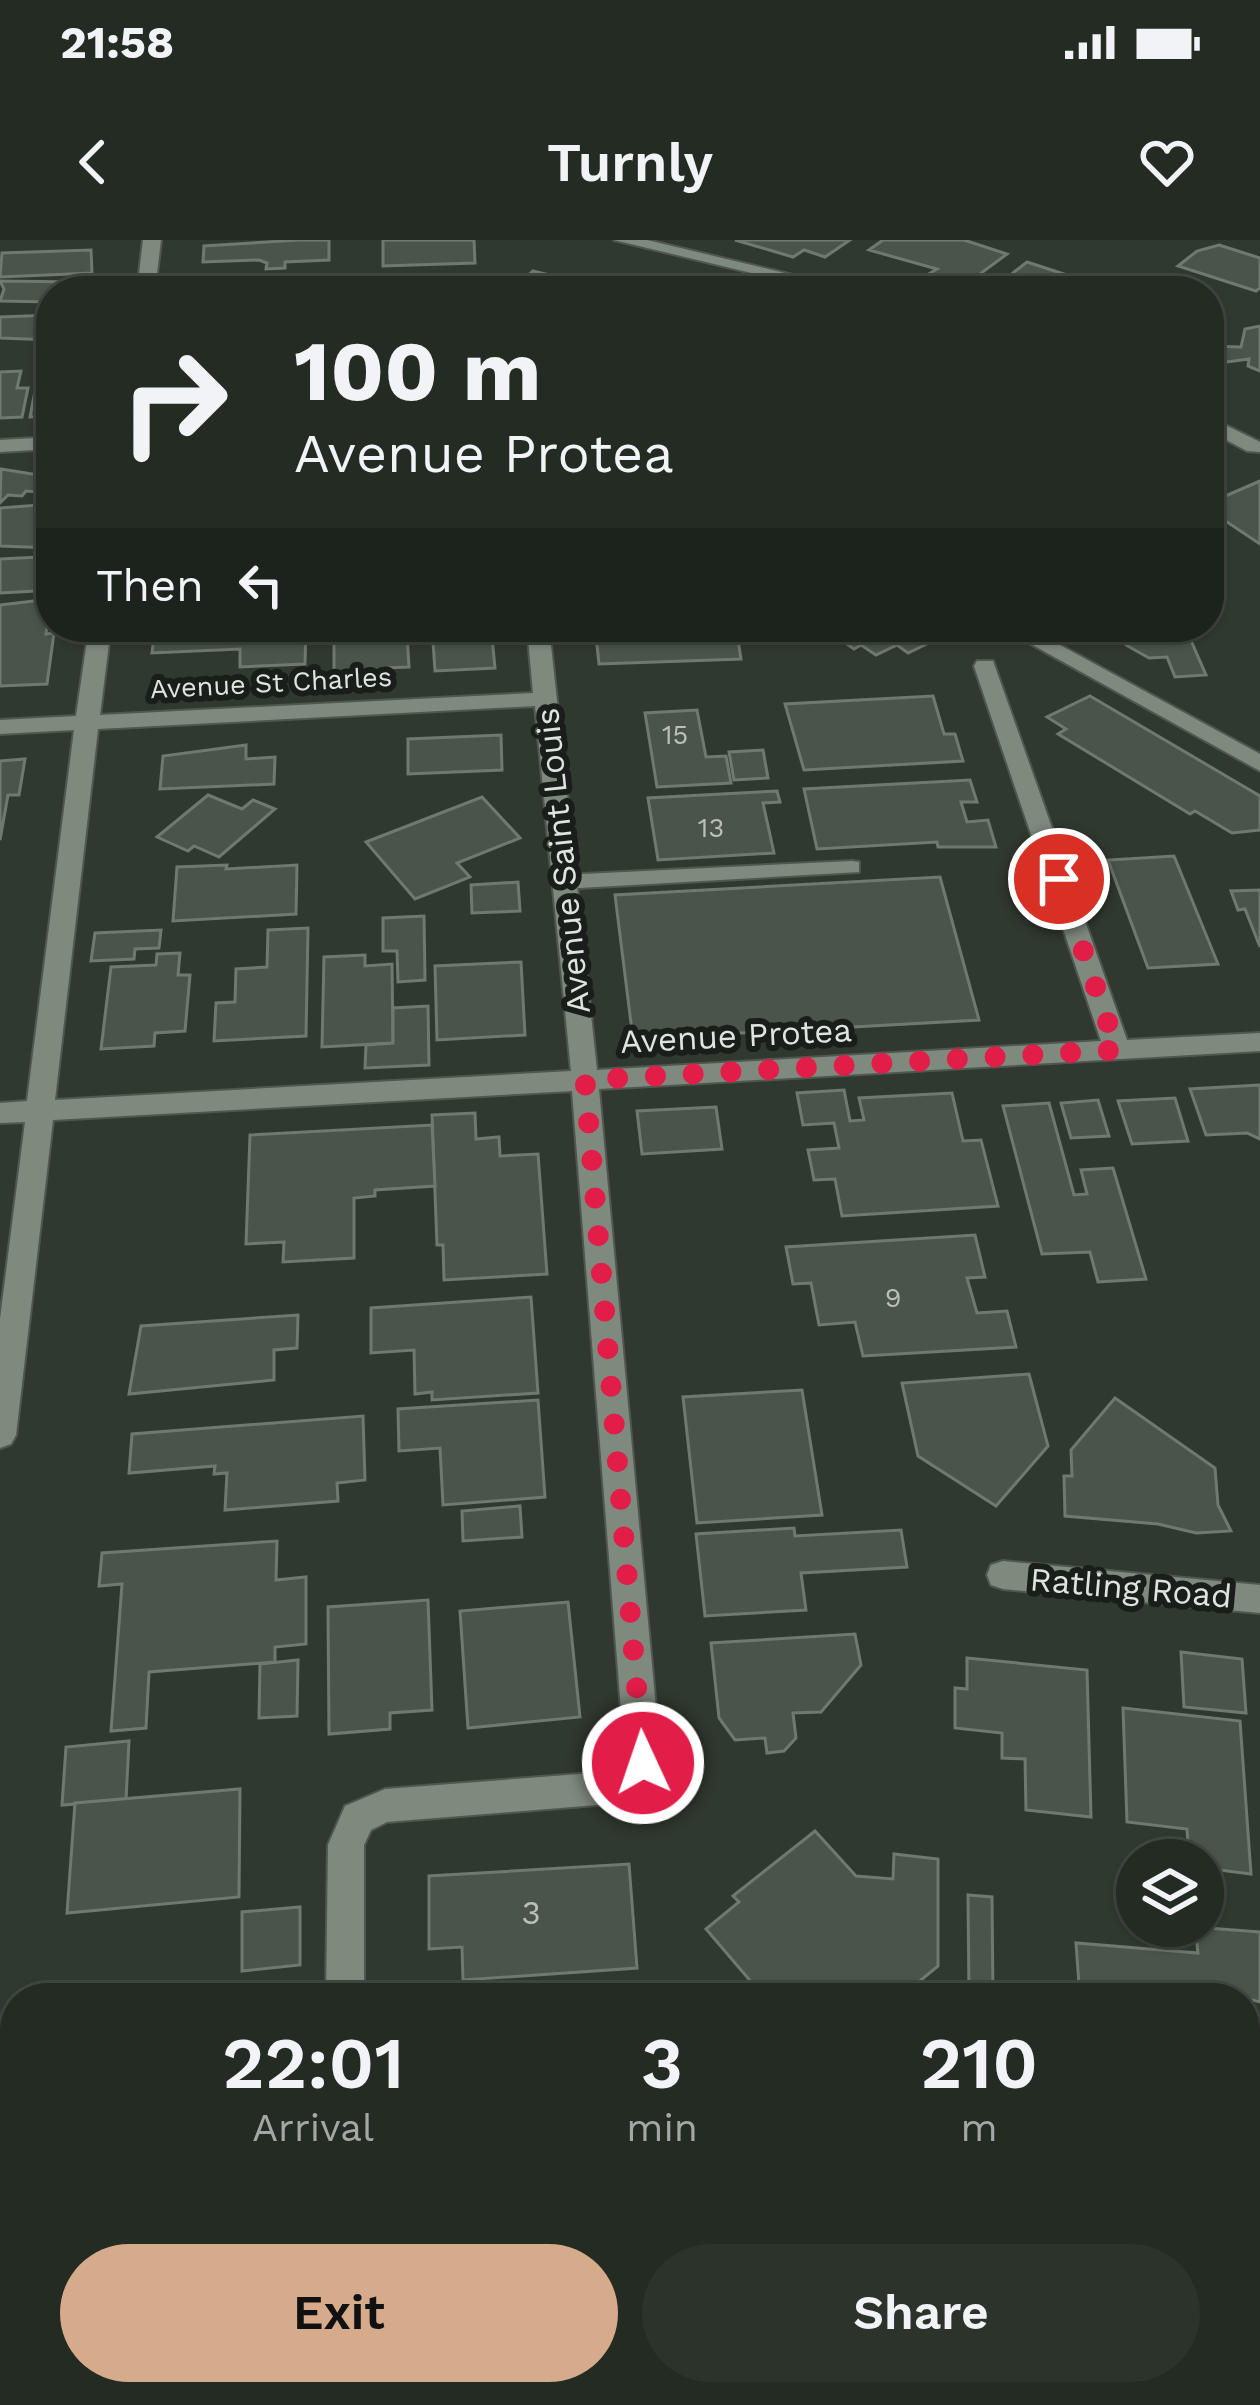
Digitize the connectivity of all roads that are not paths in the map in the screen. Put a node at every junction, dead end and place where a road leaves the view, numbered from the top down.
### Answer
1 (152, 240) edge
2 (623, 240) edge
3 (148, 276) edge
4 (784, 276) edge
5 (1224, 431) edge
6 (36, 444) edge
7 (0, 446) edge
8 (1254, 447) dead end
9 (98, 642) edge
10 (539, 642) edge
11 (1038, 642) edge
12 (985, 666) dead end
13 (545, 699) junction
14 (87, 722) junction
15 (0, 727) edge
16 (1260, 764) edge
17 (852, 867) dead end
18 (562, 882) junction
19 (1260, 1042) edge
20 (1117, 1050) junction
21 (585, 1080) junction
22 (40, 1111) junction
23 (0, 1113) edge
24 (0, 1435) edge
25 (1003, 1575) dead end
26 (1260, 1599) edge
27 (345, 1983) edge

1 - 3 street
2 - 4 street
5 - 8 street
6 - 7 street
9 - 14 street
10 - 13 street, Avenue Saint Louis
11 - 16 street
12 - 20 street
13 - 14 street, Avenue St Charles
13 - 18 street, Avenue Saint Louis
14 - 15 street, Avenue St Charles
14 - 22 street
17 - 18 lane
18 - 21 street, Avenue Saint Louis
19 - 20 street, Avenue Protea
20 - 21 street, Avenue Protea
21 - 22 street, Avenue Protea
21 - 27 street, Avenue Saint Louis
22 - 23 street, Avenue Protea
22 - 24 street
25 - 26 street, Ratling Road

